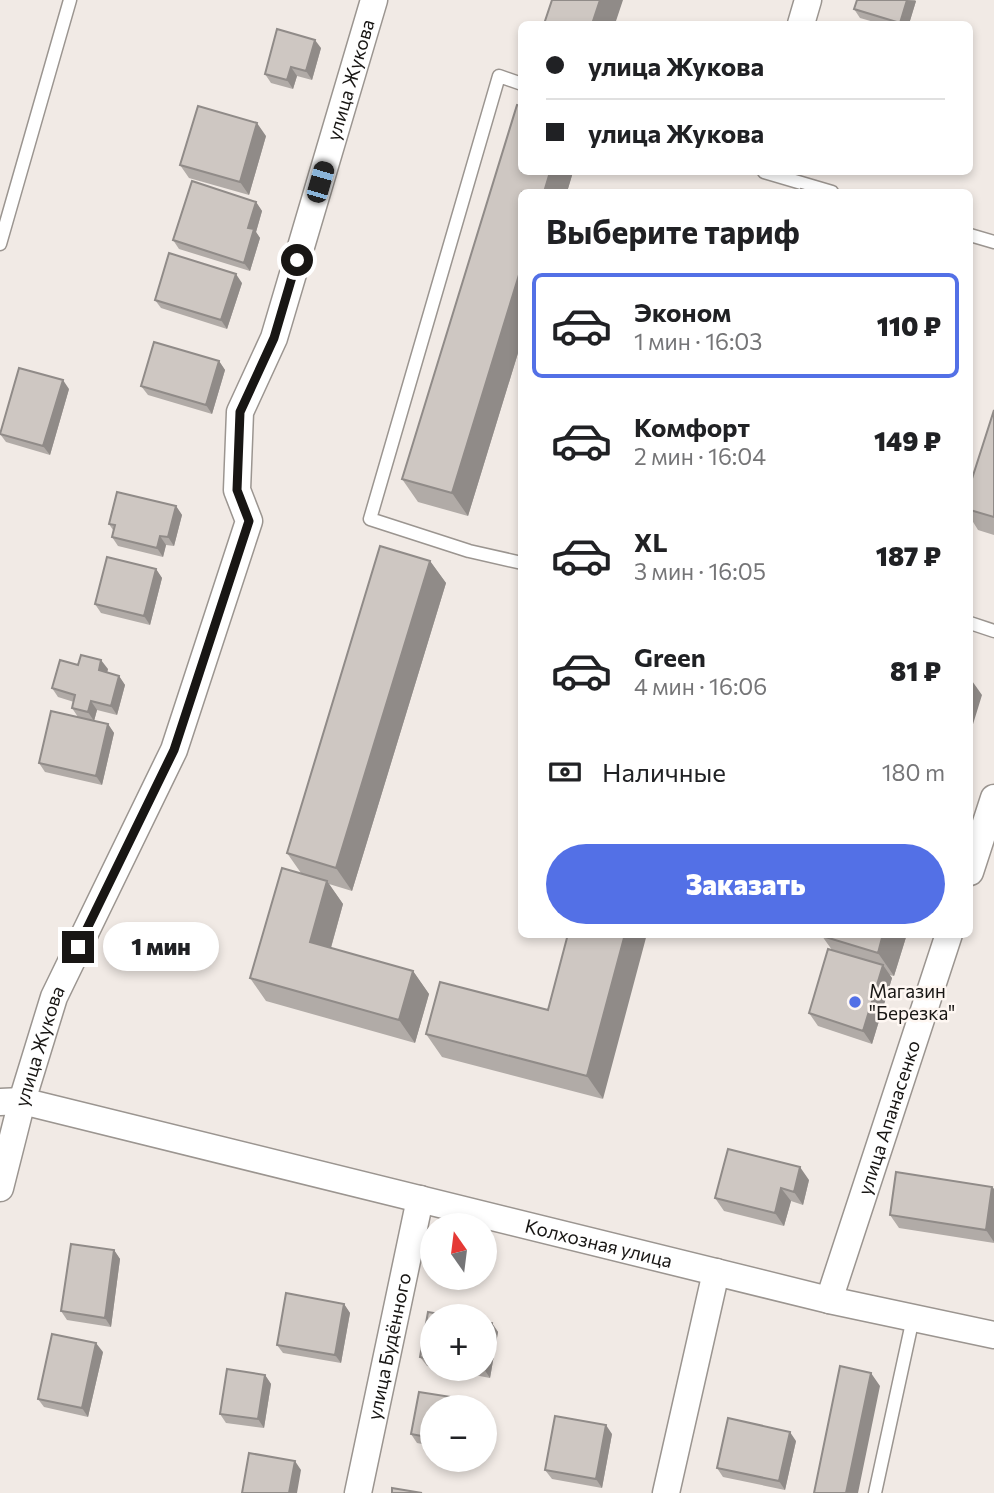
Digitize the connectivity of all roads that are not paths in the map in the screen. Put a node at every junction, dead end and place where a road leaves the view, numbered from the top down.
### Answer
1 (70, 0) edge
2 (374, 0) edge
3 (808, 0) edge
4 (802, 21) edge
5 (518, 83) edge
6 (774, 175) edge
7 (822, 189) edge
8 (973, 236) edge
9 (994, 243) edge
10 (0, 244) edge
11 (518, 562) edge
12 (973, 623) edge
13 (994, 631) edge
14 (994, 798) edge
15 (973, 864) edge
16 (948, 938) edge
17 (11, 1101) edge
18 (0, 1188) edge
19 (419, 1199) junction
20 (716, 1272) junction
21 (829, 1300) junction
22 (913, 1318) junction
23 (994, 1335) edge
24 (358, 1493) edge
25 (666, 1493) edge
26 (875, 1493) edge

1 - 10 lane
2 - 17 street, улица Жукова
3 - 4 street
5 - 11 lane
6 - 7 lane
8 - 9 lane
12 - 13 lane
14 - 15 street
16 - 21 street, улица Апанасенко
17 - 18 street, улица Жукова
17 - 19 street, Колхозная улица
19 - 20 street, Колхозная улица
19 - 24 street, улица Будённого
20 - 21 street, Колхозная улица
20 - 25 street
21 - 22 street, Колхозная улица
22 - 23 street, Колхозная улица
22 - 26 lane

